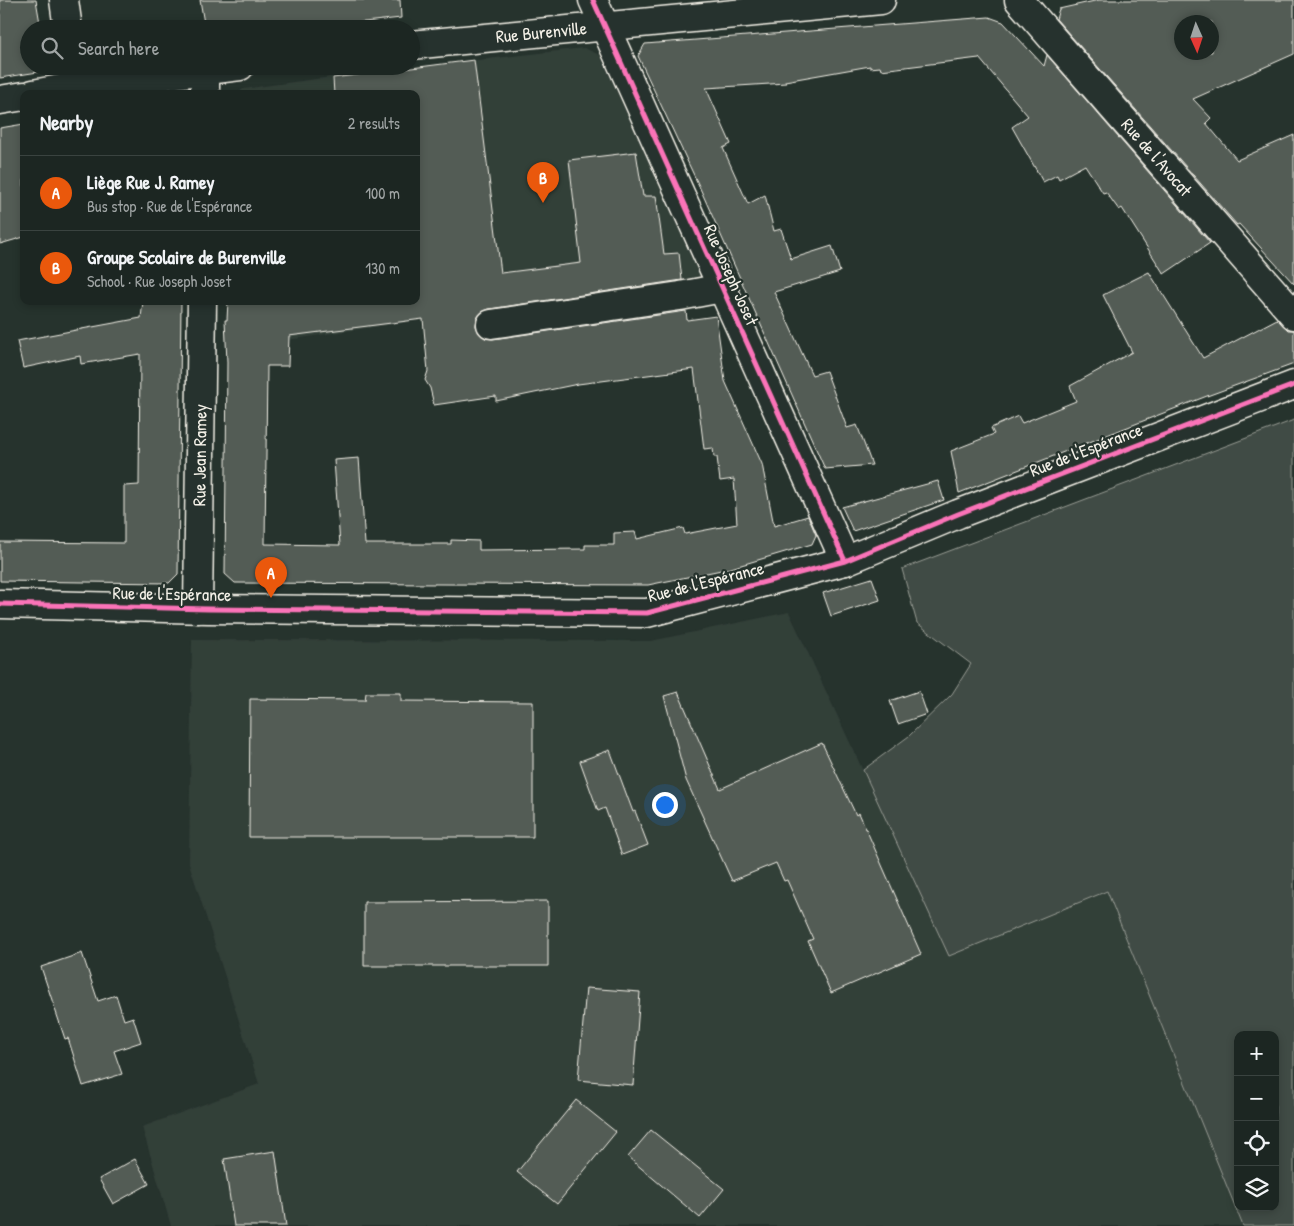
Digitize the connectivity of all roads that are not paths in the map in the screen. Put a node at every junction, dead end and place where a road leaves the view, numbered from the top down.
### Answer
1 (64, 0) edge
2 (593, 0) edge
3 (881, 0) edge
4 (1019, 0) edge
5 (67, 20) edge
6 (603, 25) junction
7 (420, 44) edge
8 (220, 75) edge
9 (76, 76) edge
10 (205, 82) edge
11 (43, 90) edge
12 (20, 97) edge
13 (0, 100) edge
14 (722, 288) junction
15 (202, 305) edge
16 (1294, 315) edge
17 (491, 324) dead end
18 (1294, 385) edge
19 (845, 561) junction
20 (0, 604) edge
21 (198, 609) junction

1 - 5 street
2 - 6 street, Rue Joseph Joset
3 - 6 street, Rue Burenville
4 - 16 street, Rue de l'Avocat
6 - 7 street, Rue Burenville
6 - 14 street, Rue Joseph Joset
8 - 10 street
9 - 10 street
9 - 11 street
12 - 13 street
14 - 17 street, Rue Joseph Joset
14 - 19 street, Rue Joseph Joset
15 - 21 street, Rue Jean Ramey
18 - 19 street, Rue de l'Espérance
19 - 21 street, Rue de l'Espérance
20 - 21 street, Rue de l'Espérance

